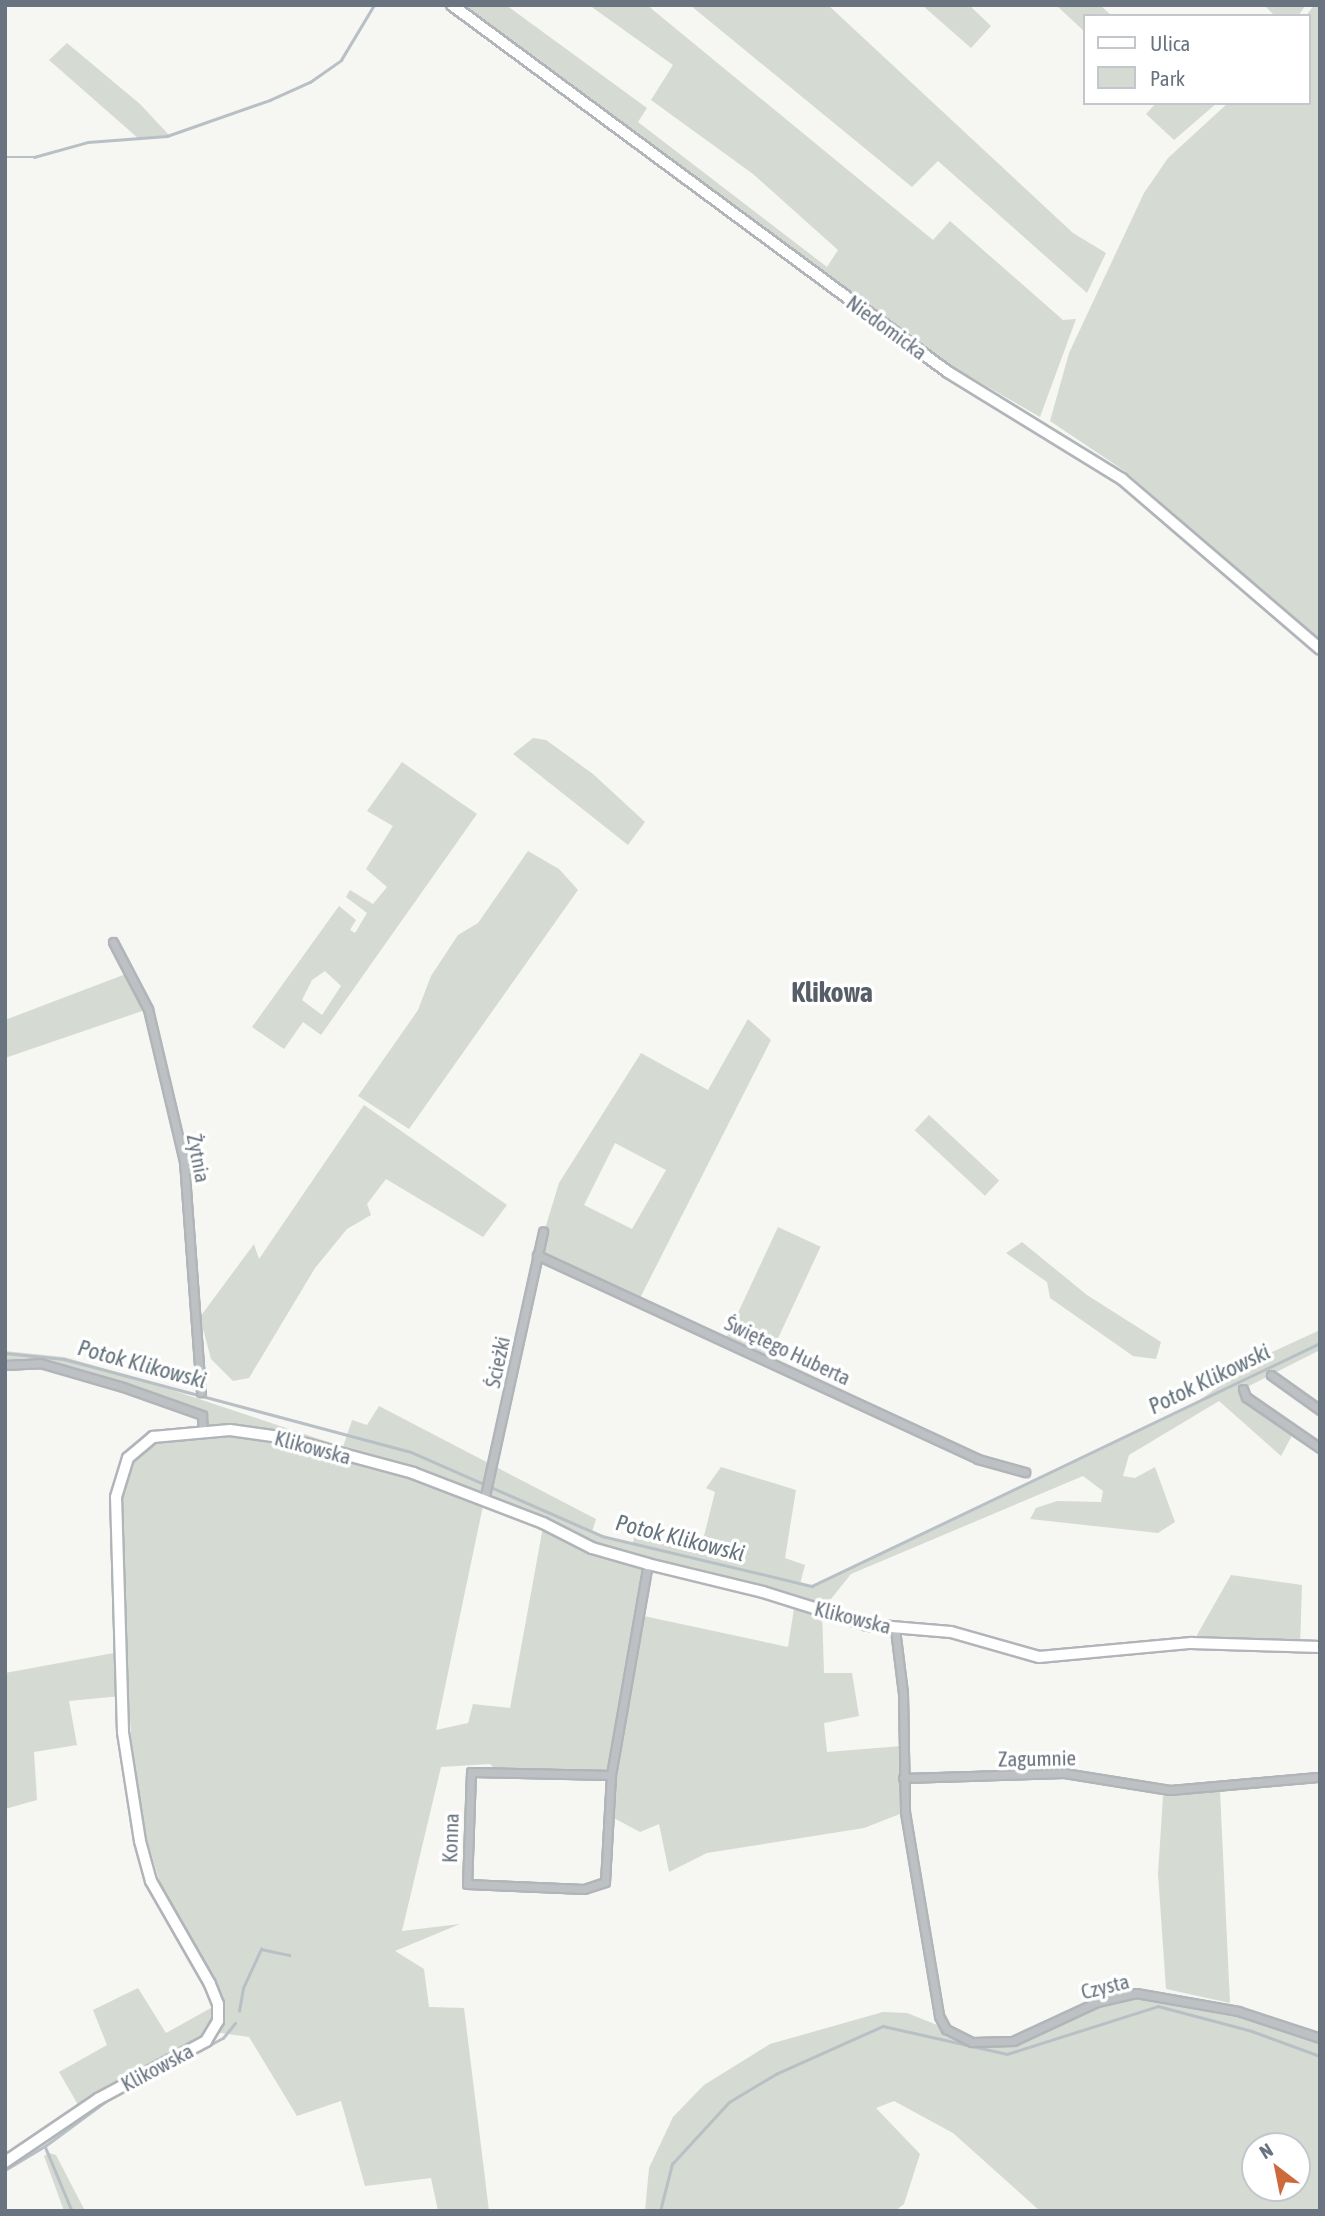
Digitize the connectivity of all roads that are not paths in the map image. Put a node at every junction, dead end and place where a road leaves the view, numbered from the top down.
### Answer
1 (452, 5) edge
2 (1320, 649) edge
3 (113, 942) dead end
4 (543, 1231) dead end
5 (537, 1255) junction
6 (5, 1364) edge
7 (1272, 1376) dead end
8 (1243, 1389) dead end
9 (201, 1392) dead end
10 (1320, 1410) edge
11 (203, 1432) junction
12 (1320, 1448) edge
13 (1026, 1472) dead end
14 (485, 1495) junction
15 (648, 1564) junction
16 (895, 1629) junction
17 (1320, 1647) edge
18 (611, 1775) junction
19 (1320, 1777) edge
20 (903, 1778) junction
21 (1320, 2038) edge
22 (5, 2162) edge

1 - 2 street, Niedomicka
3 - 9 street, Żytnia
4 - 5 street, Ścieżki
5 - 13 street, Świętego Huberta
5 - 14 street, Ścieżki
6 - 11 street
7 - 10 street
8 - 12 street
11 - 14 street, Klikowska
11 - 22 street, Klikowska
14 - 15 street, Klikowska
15 - 16 street, Klikowska
15 - 18 street, Konna
16 - 17 street, Klikowska
16 - 20 street
18 - 18 street, Konna
19 - 20 street, Zagumnie
20 - 21 street, Czysta

